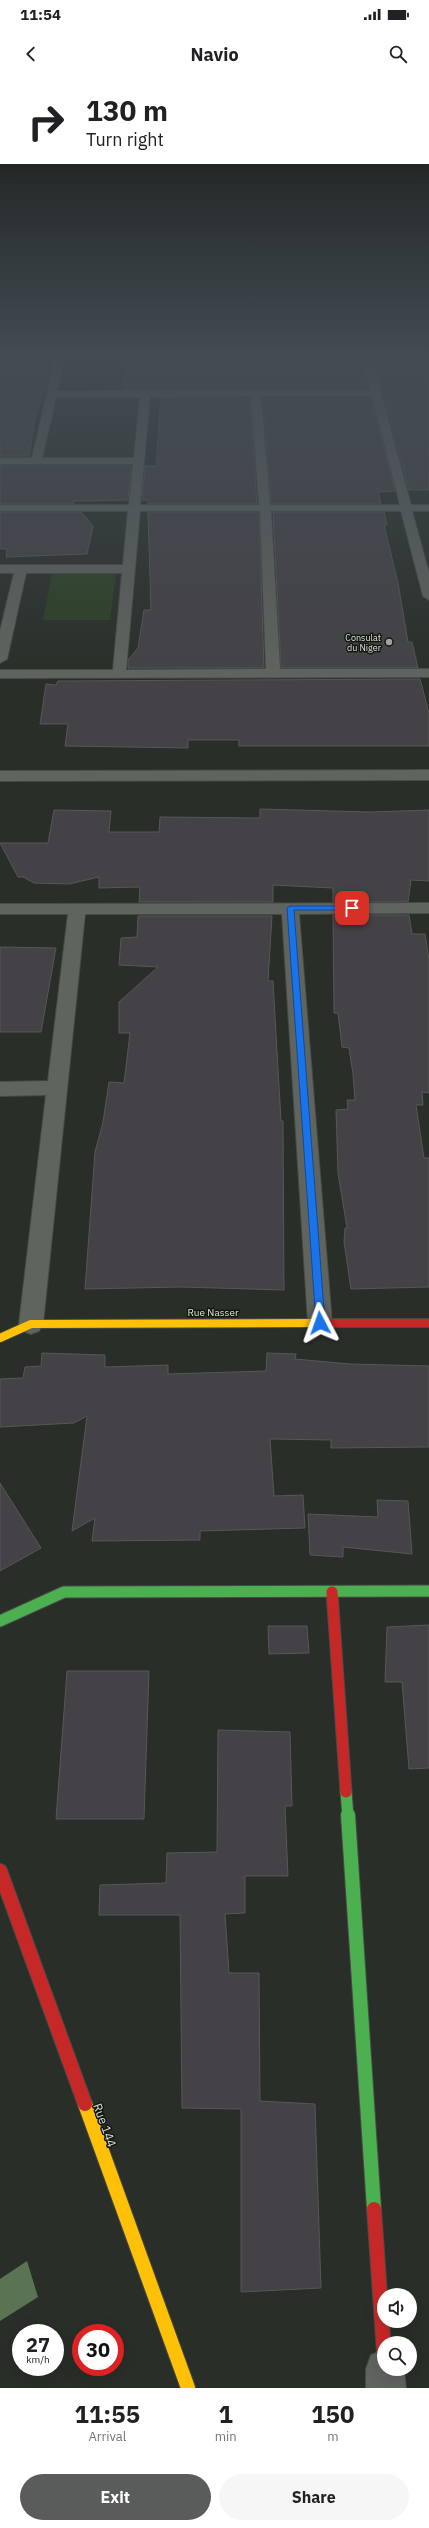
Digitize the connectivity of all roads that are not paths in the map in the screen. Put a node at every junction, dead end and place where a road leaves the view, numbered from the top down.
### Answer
1 (138, 467) edge
2 (262, 467) edge
3 (395, 467) edge
4 (0, 508) edge
5 (134, 508) junction
6 (265, 508) junction
7 (406, 508) junction
8 (429, 508) edge
9 (0, 569) edge
10 (21, 569) junction
11 (129, 569) junction
12 (429, 596) edge
13 (0, 659) edge
14 (429, 673) edge
15 (0, 674) edge
16 (119, 674) junction
17 (273, 674) junction
18 (429, 775) edge
19 (0, 776) edge
20 (290, 908) junction
21 (429, 908) edge
22 (0, 909) edge
23 (77, 909) junction
24 (57, 1088) junction
25 (0, 1089) edge
26 (320, 1323) junction
27 (429, 1323) edge
28 (31, 1324) junction
29 (0, 1338) edge
30 (429, 1591) edge
31 (332, 1592) junction
32 (0, 1621) edge
33 (0, 1870) edge
34 (383, 2336) edge
35 (385, 2376) edge
36 (188, 2388) edge
37 (386, 2388) edge

1 - 5 street
2 - 6 street
3 - 7 street
4 - 5 street
5 - 6 street
5 - 11 street
6 - 7 street
6 - 17 street
7 - 8 street
7 - 12 street
9 - 10 street
10 - 11 street
10 - 13 street
11 - 16 street
14 - 17 street
15 - 16 street
16 - 17 street
18 - 19 street
20 - 21 street
20 - 23 street
20 - 26 street
22 - 23 street
23 - 24 street
24 - 25 street
24 - 28 street
26 - 27 street, Rue Nasser
26 - 28 street, Rue Nasser
28 - 29 street, Rue Nasser
30 - 31 street
31 - 32 street
31 - 34 street
33 - 36 street, Rue 144
35 - 37 street

